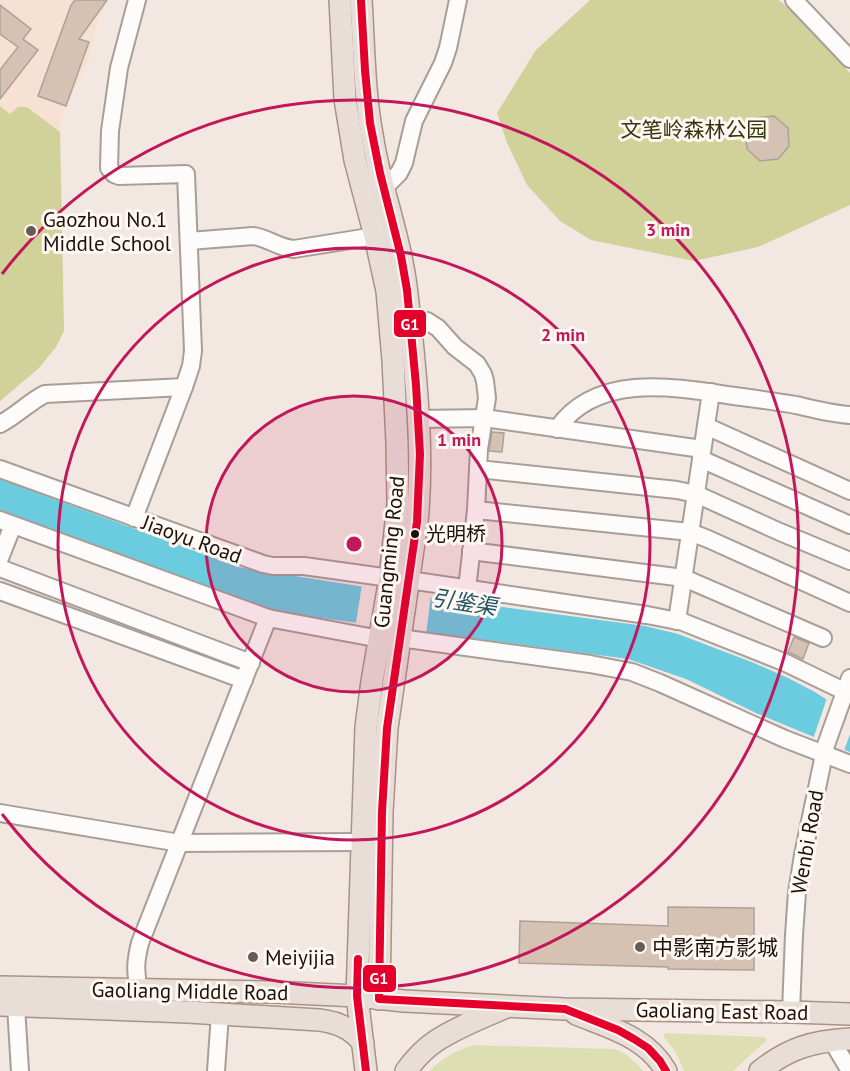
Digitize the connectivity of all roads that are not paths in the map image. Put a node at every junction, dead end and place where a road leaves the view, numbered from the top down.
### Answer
1 (137, 0) edge
2 (340, 0) edge
3 (361, 0) edge
4 (458, 0) edge
5 (794, 0) edge
6 (850, 59) edge
7 (383, 189) junction
8 (375, 236) junction
9 (189, 241) junction
10 (410, 320) junction
11 (184, 387) junction
12 (711, 392) junction
13 (850, 415) edge
14 (484, 418) junction
15 (418, 419) junction
16 (0, 424) edge
17 (706, 426) junction
18 (557, 429) junction
19 (701, 454) junction
20 (0, 469) edge
21 (478, 469) junction
22 (850, 491) edge
23 (696, 494) junction
24 (476, 510) junction
25 (134, 518) junction
26 (7, 523) edge
27 (850, 525) edge
28 (690, 532) junction
29 (471, 551) junction
30 (0, 558) edge
31 (850, 561) edge
32 (0, 568) edge
33 (684, 578) junction
34 (399, 583) junction
35 (467, 589) junction
36 (0, 591) edge
37 (850, 603) edge
38 (268, 618) junction
39 (678, 621) junction
40 (391, 634) junction
41 (823, 638) dead end
42 (251, 663) junction
43 (244, 680) junction
44 (846, 691) edge
45 (825, 750) junction
46 (850, 764) edge
47 (0, 813) edge
48 (361, 842) junction
49 (180, 843) junction
50 (359, 900) junction
51 (381, 902) junction
52 (0, 987) edge
53 (140, 990) junction
54 (188, 991) junction
55 (357, 996) junction
56 (379, 999) junction
57 (8, 1005) edge
58 (507, 1006) junction
59 (565, 1009) junction
60 (791, 1011) junction
61 (188, 1012) junction
62 (220, 1014) junction
63 (850, 1014) edge
64 (841, 1040) edge
65 (363, 1043) junction
66 (802, 1047) junction
67 (20, 1071) edge
68 (216, 1071) edge
69 (366, 1071) edge
70 (406, 1071) edge
71 (666, 1071) edge
72 (760, 1071) edge
73 (787, 1071) edge
74 (850, 1071) edge

1 - 9 street
2 - 8 main road, Guangming Road
3 - 7 main road, Guangming Road
4 - 7 street
5 - 6 street
7 - 10 main road, Guangming Road
8 - 9 street
8 - 34 main road, Guangming Road
9 - 11 street
10 - 14 street
10 - 15 main road, Guangming Road
11 - 16 street
11 - 25 street
12 - 13 street
12 - 17 street
12 - 18 street
14 - 15 street
14 - 18 street
14 - 21 street
15 - 34 main road, Guangming Road
17 - 19 street
17 - 22 street
18 - 19 street
19 - 23 street
19 - 27 street
20 - 25 street, Jiaoyu Road
21 - 23 street
21 - 24 street
23 - 28 street
23 - 31 street
24 - 28 street
24 - 29 street
25 - 34 street, Jiaoyu Road
26 - 30 street
26 - 38 street
28 - 33 street
28 - 37 street
29 - 33 street
29 - 35 street
32 - 42 street
33 - 39 street
33 - 41 street
34 - 35 street, Jiaoyu Road
34 - 40 main road, Guangming Road
35 - 39 street, Jiaoyu Road
36 - 43 street
38 - 40 street
38 - 42 street
39 - 44 street, Jiaoyu Road
40 - 45 street
40 - 48 main road, Guangming Road
40 - 51 main road, Guangming Road
42 - 43 street
43 - 49 street
44 - 45 street, Wenbi Road
45 - 46 street
45 - 60 street, Wenbi Road
47 - 49 street
48 - 49 street
48 - 50 main road, Guangming Road
49 - 53 street
50 - 51 main road
50 - 55 main road, Guangming Road
51 - 56 main road, Guangming Road
52 - 53 main road, Gaoliang Middle Road
53 - 54 main road, Gaoliang Middle Road
54 - 55 main road, Gaoliang Middle Road
54 - 61 main road
55 - 56 main road, Gaoliang Middle Road
55 - 65 main road, Guangming Road
56 - 58 main road, Gaoliang East Road
57 - 61 main road, Gaoliang Middle Road
57 - 67 street
58 - 59 main road, Gaoliang East Road
58 - 70 main road
59 - 60 main road, Gaoliang East Road
59 - 71 main road
60 - 63 main road, Gaoliang East Road
61 - 62 main road, Gaoliang Middle Road
62 - 65 main road, Gaoliang Middle Road
62 - 68 street
64 - 66 main road, Gaoliang East Road
64 - 74 street
65 - 69 main road, Guangming Road
66 - 72 main road, Gaoliang East Road
66 - 73 main road

